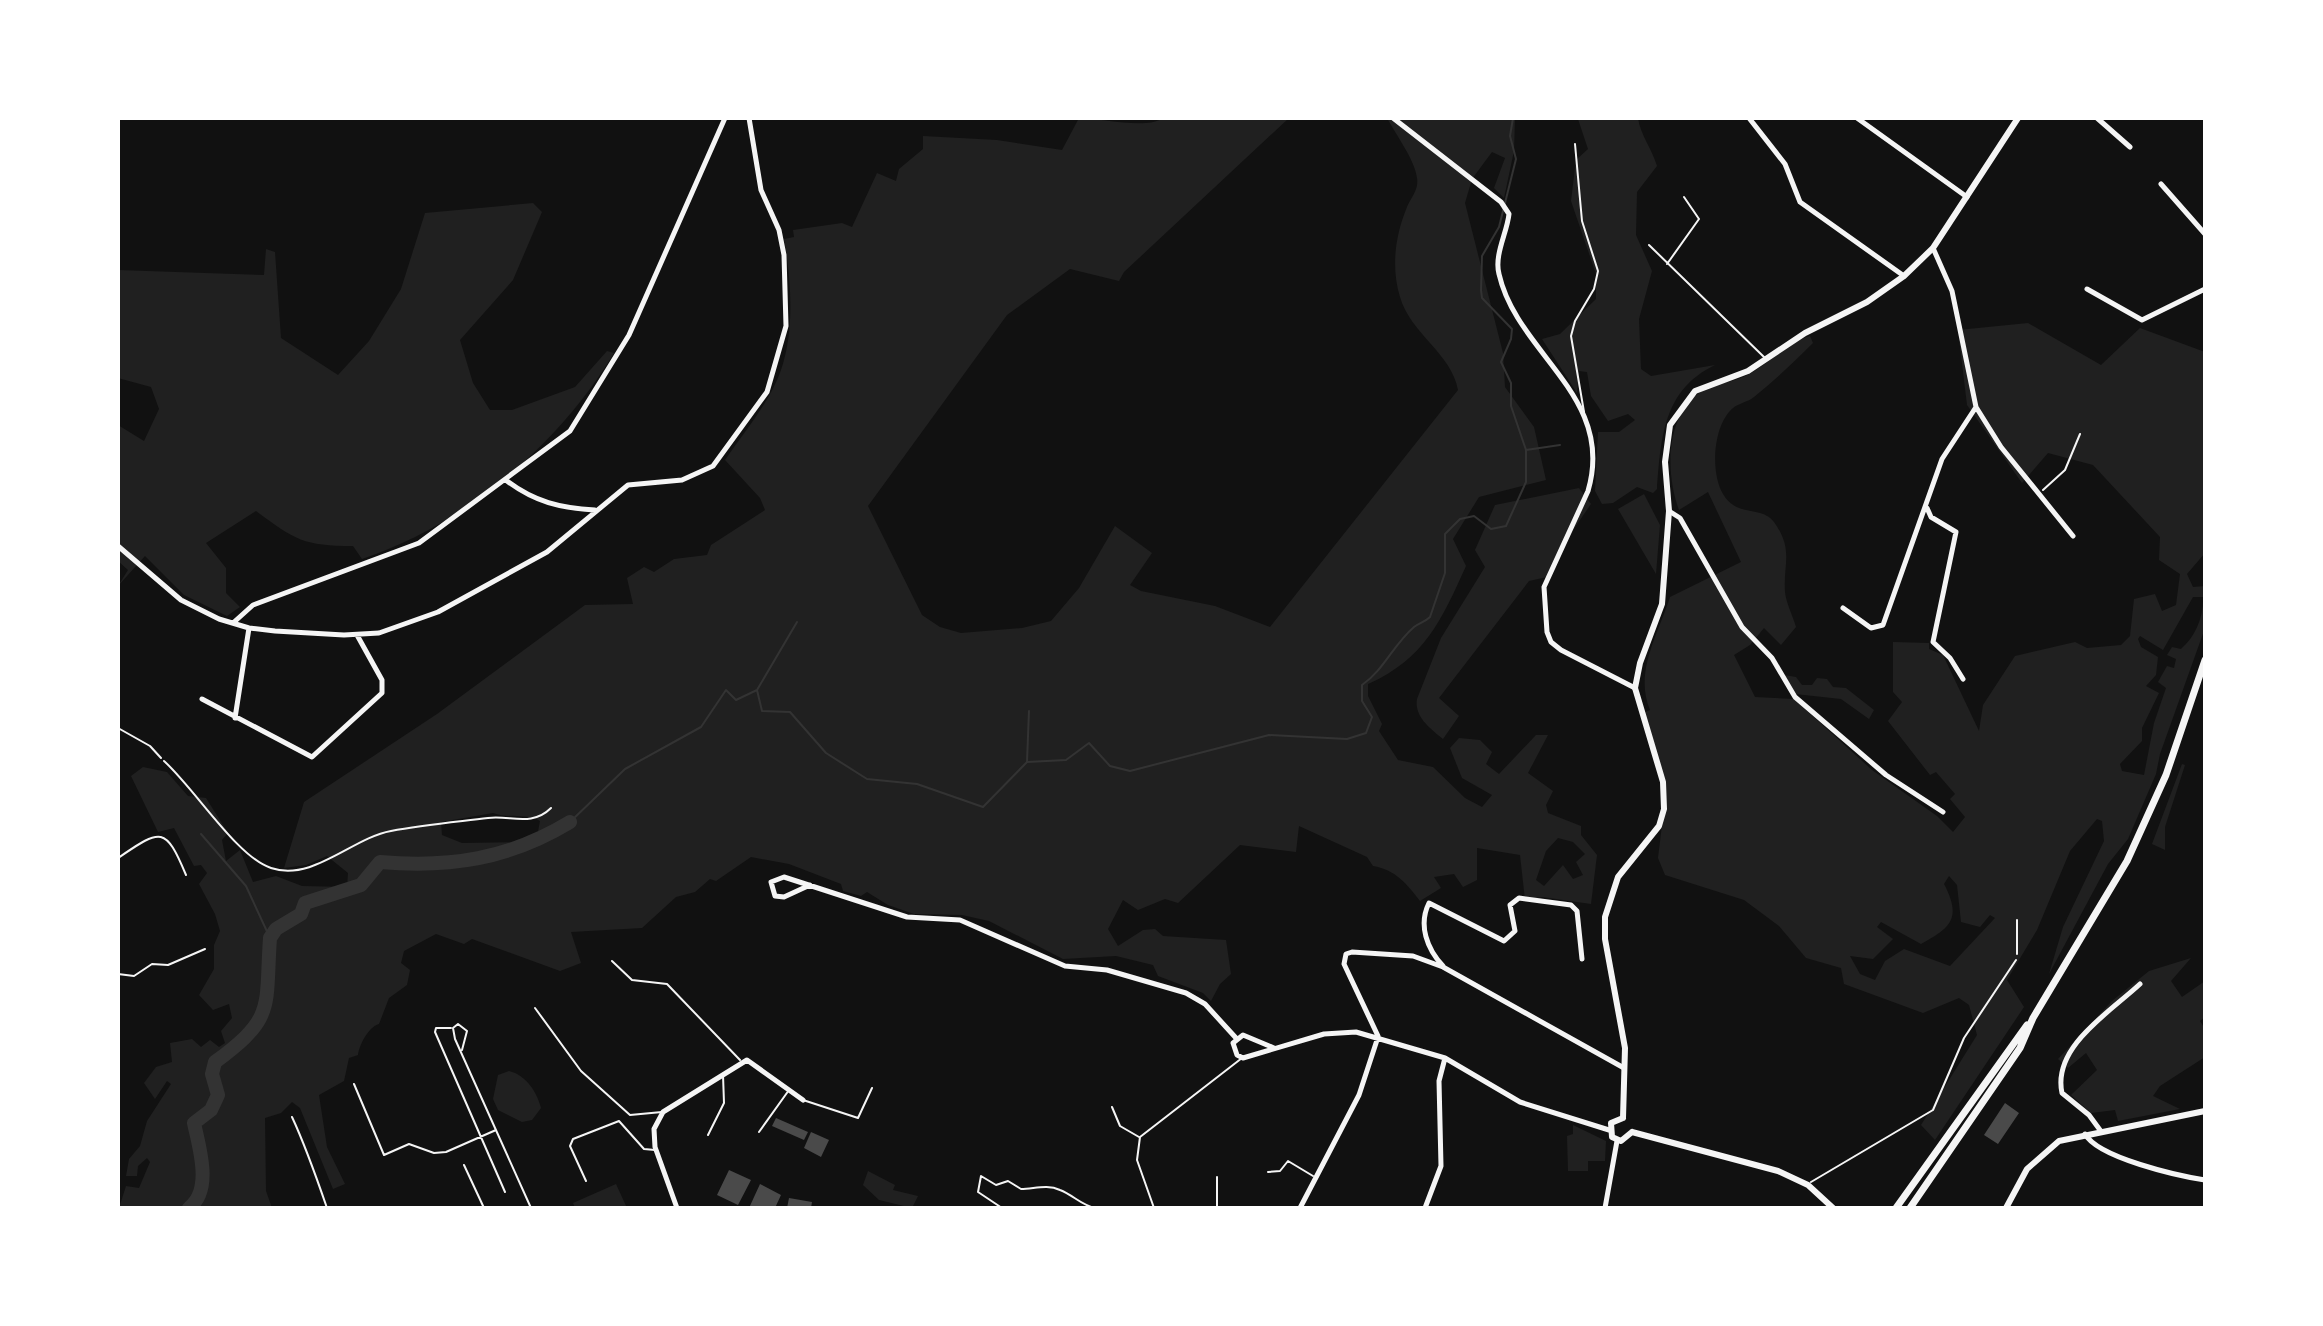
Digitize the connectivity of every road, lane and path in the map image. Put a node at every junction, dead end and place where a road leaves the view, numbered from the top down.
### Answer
1 (725, 118) edge
2 (749, 118) edge
3 (1393, 118) edge
4 (1749, 118) edge
5 (1857, 118) edge
6 (2018, 118) edge
7 (2097, 118) edge
8 (1575, 144) dead end
9 (2130, 147) dead end
10 (2161, 184) dead end
11 (1684, 197) dead end
12 (1967, 197) junction
13 (2205, 234) edge
14 (1649, 245) dead end
15 (1933, 248) junction
16 (1667, 264) junction
17 (1904, 276) junction
18 (2087, 289) dead end
19 (2205, 289) edge
20 (1766, 359) junction
21 (1976, 407) junction
22 (1584, 412) junction
23 (2080, 434) dead end
24 (507, 481) junction
25 (2039, 493) junction
26 (1926, 507) junction
27 (595, 510) junction
28 (1669, 511) junction
29 (2073, 536) dead end
30 (118, 546) edge
31 (1843, 608) dead end
32 (232, 623) junction
33 (249, 628) junction
34 (357, 635) junction
35 (2205, 660) edge
36 (1963, 679) dead end
37 (1635, 688) junction
38 (202, 699) dead end
39 (235, 718) junction
40 (118, 728) edge
41 (161, 758) joint
42 (551, 808) dead end
43 (1943, 812) dead end
44 (118, 858) edge
45 (186, 875) dead end
46 (810, 885) junction
47 (2017, 920) dead end
48 (205, 949) dead end
49 (1582, 959) dead end
50 (2016, 960) joint
51 (612, 961) dead end
52 (1443, 967) junction
53 (118, 974) edge
54 (2140, 984) dead end
55 (535, 1008) dead end
56 (2033, 1018) junction
57 (453, 1028) junction
58 (1378, 1037) junction
59 (1236, 1038) junction
60 (1274, 1048) junction
61 (462, 1050) junction
62 (1243, 1058) junction
63 (1445, 1058) junction
64 (741, 1061) junction
65 (1624, 1068) junction
66 (723, 1074) junction
67 (354, 1084) dead end
68 (872, 1088) dead end
69 (789, 1089) junction
70 (803, 1100) joint
71 (1112, 1107) dead end
72 (2205, 1111) edge
73 (663, 1112) junction
74 (292, 1117) dead end
75 (1623, 1118) junction
76 (497, 1129) junction
77 (1609, 1130) junction
78 (2100, 1130) junction
79 (759, 1132) dead end
80 (1632, 1132) junction
81 (2084, 1133) junction
82 (708, 1135) dead end
83 (480, 1136) junction
84 (1140, 1137) junction
85 (1617, 1141) junction
86 (656, 1150) junction
87 (464, 1165) dead end
88 (1268, 1172) dead end
89 (1217, 1177) dead end
90 (1316, 1178) junction
91 (2205, 1180) edge
92 (586, 1181) dead end
93 (1808, 1185) junction
94 (505, 1192) dead end
95 (327, 1208) edge
96 (484, 1208) edge
97 (531, 1208) edge
98 (677, 1208) edge
99 (1002, 1208) edge
100 (1095, 1208) edge
101 (1154, 1208) edge
102 (1217, 1208) edge
103 (1300, 1208) edge
104 (1425, 1208) edge
105 (1605, 1208) edge
106 (1833, 1208) edge
107 (1896, 1208) edge
108 (1910, 1208) edge
109 (2006, 1208) edge

1 - 24 street
2 - 27 street
3 - 22 street
4 - 17 street
5 - 12 street
6 - 12 street
7 - 9 street
8 - 22 lane
10 - 13 street
11 - 16 lane
12 - 15 street
14 - 16 lane
15 - 17 street
15 - 21 street
16 - 20 lane
17 - 20 street
18 - 19 street
20 - 28 street
21 - 25 street
21 - 26 street
22 - 37 street
23 - 25 path
24 - 27 street
24 - 32 street
25 - 29 street
26 - 31 street
26 - 36 street
27 - 34 street
28 - 37 street
28 - 43 street
30 - 32 street
32 - 33 street
33 - 34 street
33 - 39 street
34 - 39 street
35 - 56 main road
37 - 65 street
38 - 39 street
40 - 41 lane
41 - 42 path
44 - 45 lane
46 - 46 street
46 - 59 street
47 - 50 path
48 - 53 lane
49 - 52 street
50 - 93 lane
51 - 64 lane
52 - 58 street
52 - 65 street
54 - 78 street
55 - 73 lane
56 - 107 main road
56 - 108 main road
57 - 61 lane
57 - 61 lane
57 - 83 lane
58 - 60 street
58 - 63 street
58 - 90 street
59 - 60 street
59 - 62 street
60 - 62 street
61 - 76 lane
62 - 84 lane
63 - 77 street
63 - 104 street
64 - 66 street
64 - 69 street
65 - 75 street
66 - 73 street
66 - 82 lane
67 - 83 lane
68 - 70 lane
69 - 70 street
69 - 79 lane
71 - 84 lane
72 - 78 street
73 - 86 street
74 - 95 lane
75 - 77 street
75 - 80 street
76 - 83 lane
76 - 97 lane
77 - 85 street
78 - 81 street
80 - 85 street
80 - 93 street
81 - 91 street
81 - 109 street
83 - 94 lane
84 - 101 lane
85 - 105 street
86 - 92 lane
86 - 98 street
87 - 96 lane
88 - 90 lane
89 - 102 lane
90 - 103 street
93 - 106 street
99 - 100 lane

